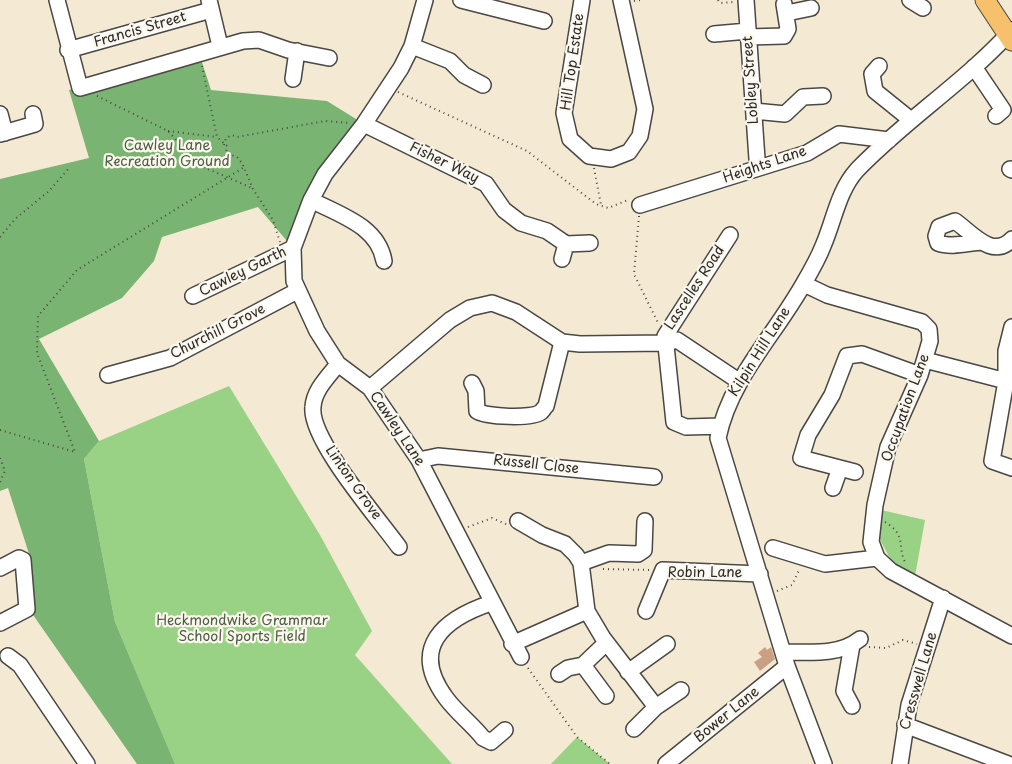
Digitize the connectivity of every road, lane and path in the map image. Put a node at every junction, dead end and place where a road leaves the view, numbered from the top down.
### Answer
1 (425, 0) edge
2 (461, 0) edge
3 (582, 0) edge
4 (621, 0) edge
5 (718, 0) edge
6 (746, 0) edge
7 (985, 0) edge
8 (60, 1) edge
9 (720, 3) dead end
10 (210, 5) edge
11 (811, 8) dead end
12 (544, 21) dead end
13 (714, 34) dead end
14 (748, 34) junction
15 (1010, 35) edge
16 (220, 46) junction
17 (412, 46) junction
18 (68, 50) junction
19 (297, 51) junction
20 (199, 53) junction
21 (329, 58) dead end
22 (879, 66) dead end
23 (974, 67) junction
24 (293, 79) dead end
25 (482, 85) dead end
26 (388, 87) junction
27 (80, 88) junction
28 (823, 96) dead end
29 (754, 110) junction
30 (0, 114) edge
31 (33, 114) dead end
32 (996, 116) dead end
33 (912, 120) junction
34 (364, 124) junction
35 (168, 131) junction
36 (2, 133) edge
37 (217, 137) junction
38 (889, 140) junction
39 (224, 145) junction
40 (592, 156) junction
41 (757, 159) dead end
42 (70, 167) dead end
43 (243, 168) junction
44 (226, 178) junction
45 (253, 188) junction
46 (311, 200) junction
47 (640, 204) junction
48 (601, 206) junction
49 (730, 235) dead end
50 (0, 237) edge
51 (1012, 238) edge
52 (982, 242) dead end
53 (590, 243) dead end
54 (566, 244) junction
55 (293, 248) junction
56 (385, 253) dead end
57 (562, 259) dead end
58 (804, 284) junction
59 (297, 292) junction
60 (193, 296) dead end
61 (1012, 327) edge
62 (665, 340) junction
63 (562, 342) junction
64 (925, 360) junction
65 (338, 364) junction
66 (108, 375) dead end
67 (920, 376) junction
68 (1008, 376) edge
69 (740, 382) junction
70 (472, 383) dead end
71 (370, 388) junction
72 (721, 426) junction
73 (0, 430) edge
74 (0, 458) edge
75 (418, 460) junction
76 (1012, 468) edge
77 (654, 476) dead end
78 (0, 482) edge
79 (833, 488) dead end
80 (875, 518) junction
81 (518, 521) dead end
82 (645, 522) dead end
83 (399, 547) dead end
84 (773, 548) dead end
85 (800, 556) junction
86 (876, 558) junction
87 (582, 566) junction
88 (0, 568) edge
89 (663, 570) junction
90 (760, 574) junction
91 (914, 583) junction
92 (766, 594) junction
93 (943, 598) junction
94 (491, 603) junction
95 (587, 611) junction
96 (646, 611) dead end
97 (0, 623) edge
98 (1012, 636) edge
99 (606, 642) junction
100 (856, 642) junction
101 (512, 644) junction
102 (667, 644) dead end
103 (926, 648) junction
104 (8, 656) dead end
105 (521, 657) joint
106 (785, 659) junction
107 (583, 665) junction
108 (628, 672) junction
109 (559, 674) dead end
110 (681, 690) dead end
111 (606, 696) dead end
112 (852, 706) dead end
113 (656, 707) junction
114 (905, 725) junction
115 (634, 729) dead end
116 (505, 730) dead end
117 (818, 762) edge
118 (87, 764) edge
119 (610, 764) edge
120 (666, 764) edge
121 (900, 764) edge
122 (1008, 764) edge

1 - 17 street, Cawley Lane
2 - 12 street
3 - 40 street, Hill Top Estate
4 - 40 street
5 - 9 path
6 - 14 street, Lobley Street
7 - 15 main road
8 - 18 street
10 - 16 street
10 - 18 street, Francis Street
11 - 14 street
13 - 14 street
14 - 29 street, Lobley Street
15 - 23 street, Kilpin Hill Lane
16 - 19 street
16 - 20 street
17 - 25 street
17 - 26 street, Cawley Lane
18 - 27 street
19 - 21 street
19 - 24 street
20 - 27 street
20 - 37 path
22 - 33 street
23 - 32 street
23 - 33 street, Kilpin Hill Lane
26 - 34 street, Cawley Lane
26 - 48 path
27 - 35 path
28 - 29 street
29 - 41 street, Lobley Street
30 - 36 street
31 - 36 street
33 - 38 street, Kilpin Hill Lane
34 - 39 path
34 - 46 street, Cawley Lane
34 - 54 street, Fisher Way
35 - 37 path
35 - 44 path
37 - 39 path
38 - 47 street, Heights Lane
38 - 58 street, Kilpin Hill Lane
39 - 43 path
40 - 48 path
42 - 50 path
43 - 44 path
43 - 45 path
44 - 45 path
44 - 73 path
45 - 55 path
46 - 55 street, Cawley Lane
46 - 56 street
47 - 48 path
47 - 62 path
49 - 62 street, Lascelles Road
51 - 52 street
53 - 54 street
54 - 57 street
55 - 59 street, Cawley Lane
55 - 60 street, Cawley Garth
58 - 64 street, Occupation Lane
58 - 69 street, Kilpin Hill Lane
59 - 65 street, Cawley Lane
59 - 66 street, Churchill Grove
61 - 68 street
62 - 63 street
62 - 69 street
62 - 72 street
63 - 70 street
63 - 71 street
64 - 67 street, Occupation Lane
64 - 68 street
65 - 71 street, Cawley Lane
65 - 83 street, Linton Grove
67 - 79 street
67 - 80 street, Occupation Lane
68 - 76 street
69 - 72 street, Kilpin Hill Lane
71 - 75 street, Cawley Lane
72 - 90 street, Kilpin Hill Lane
74 - 78 path
75 - 77 street, Russell Close
75 - 94 street, Cawley Lane
80 - 86 street, Occupation Lane
80 - 91 path
81 - 87 street
82 - 87 street
84 - 85 street
85 - 86 street
85 - 92 path
86 - 91 street
87 - 89 path
87 - 95 street
88 - 97 street
89 - 90 street, Robin Lane
89 - 96 street, Robin Lane
90 - 92 street, Kilpin Hill Lane
91 - 93 street
92 - 106 street, Kilpin Hill Lane
93 - 98 street
93 - 103 street, Cresswell Lane
94 - 101 street, Cawley Lane
94 - 116 street
95 - 99 street
95 - 101 street
99 - 107 street
99 - 108 street
100 - 103 path
100 - 106 street
100 - 112 street
101 - 105 street, Cawley Lane
102 - 108 street
103 - 114 street, Cresswell Lane
104 - 118 street
105 - 119 path
106 - 117 street, Kilpin Hill Lane
106 - 120 street, Bower Lane
107 - 109 street
107 - 111 street
108 - 113 street
110 - 113 street
113 - 115 street
114 - 121 street, Cresswell Lane
114 - 122 street

